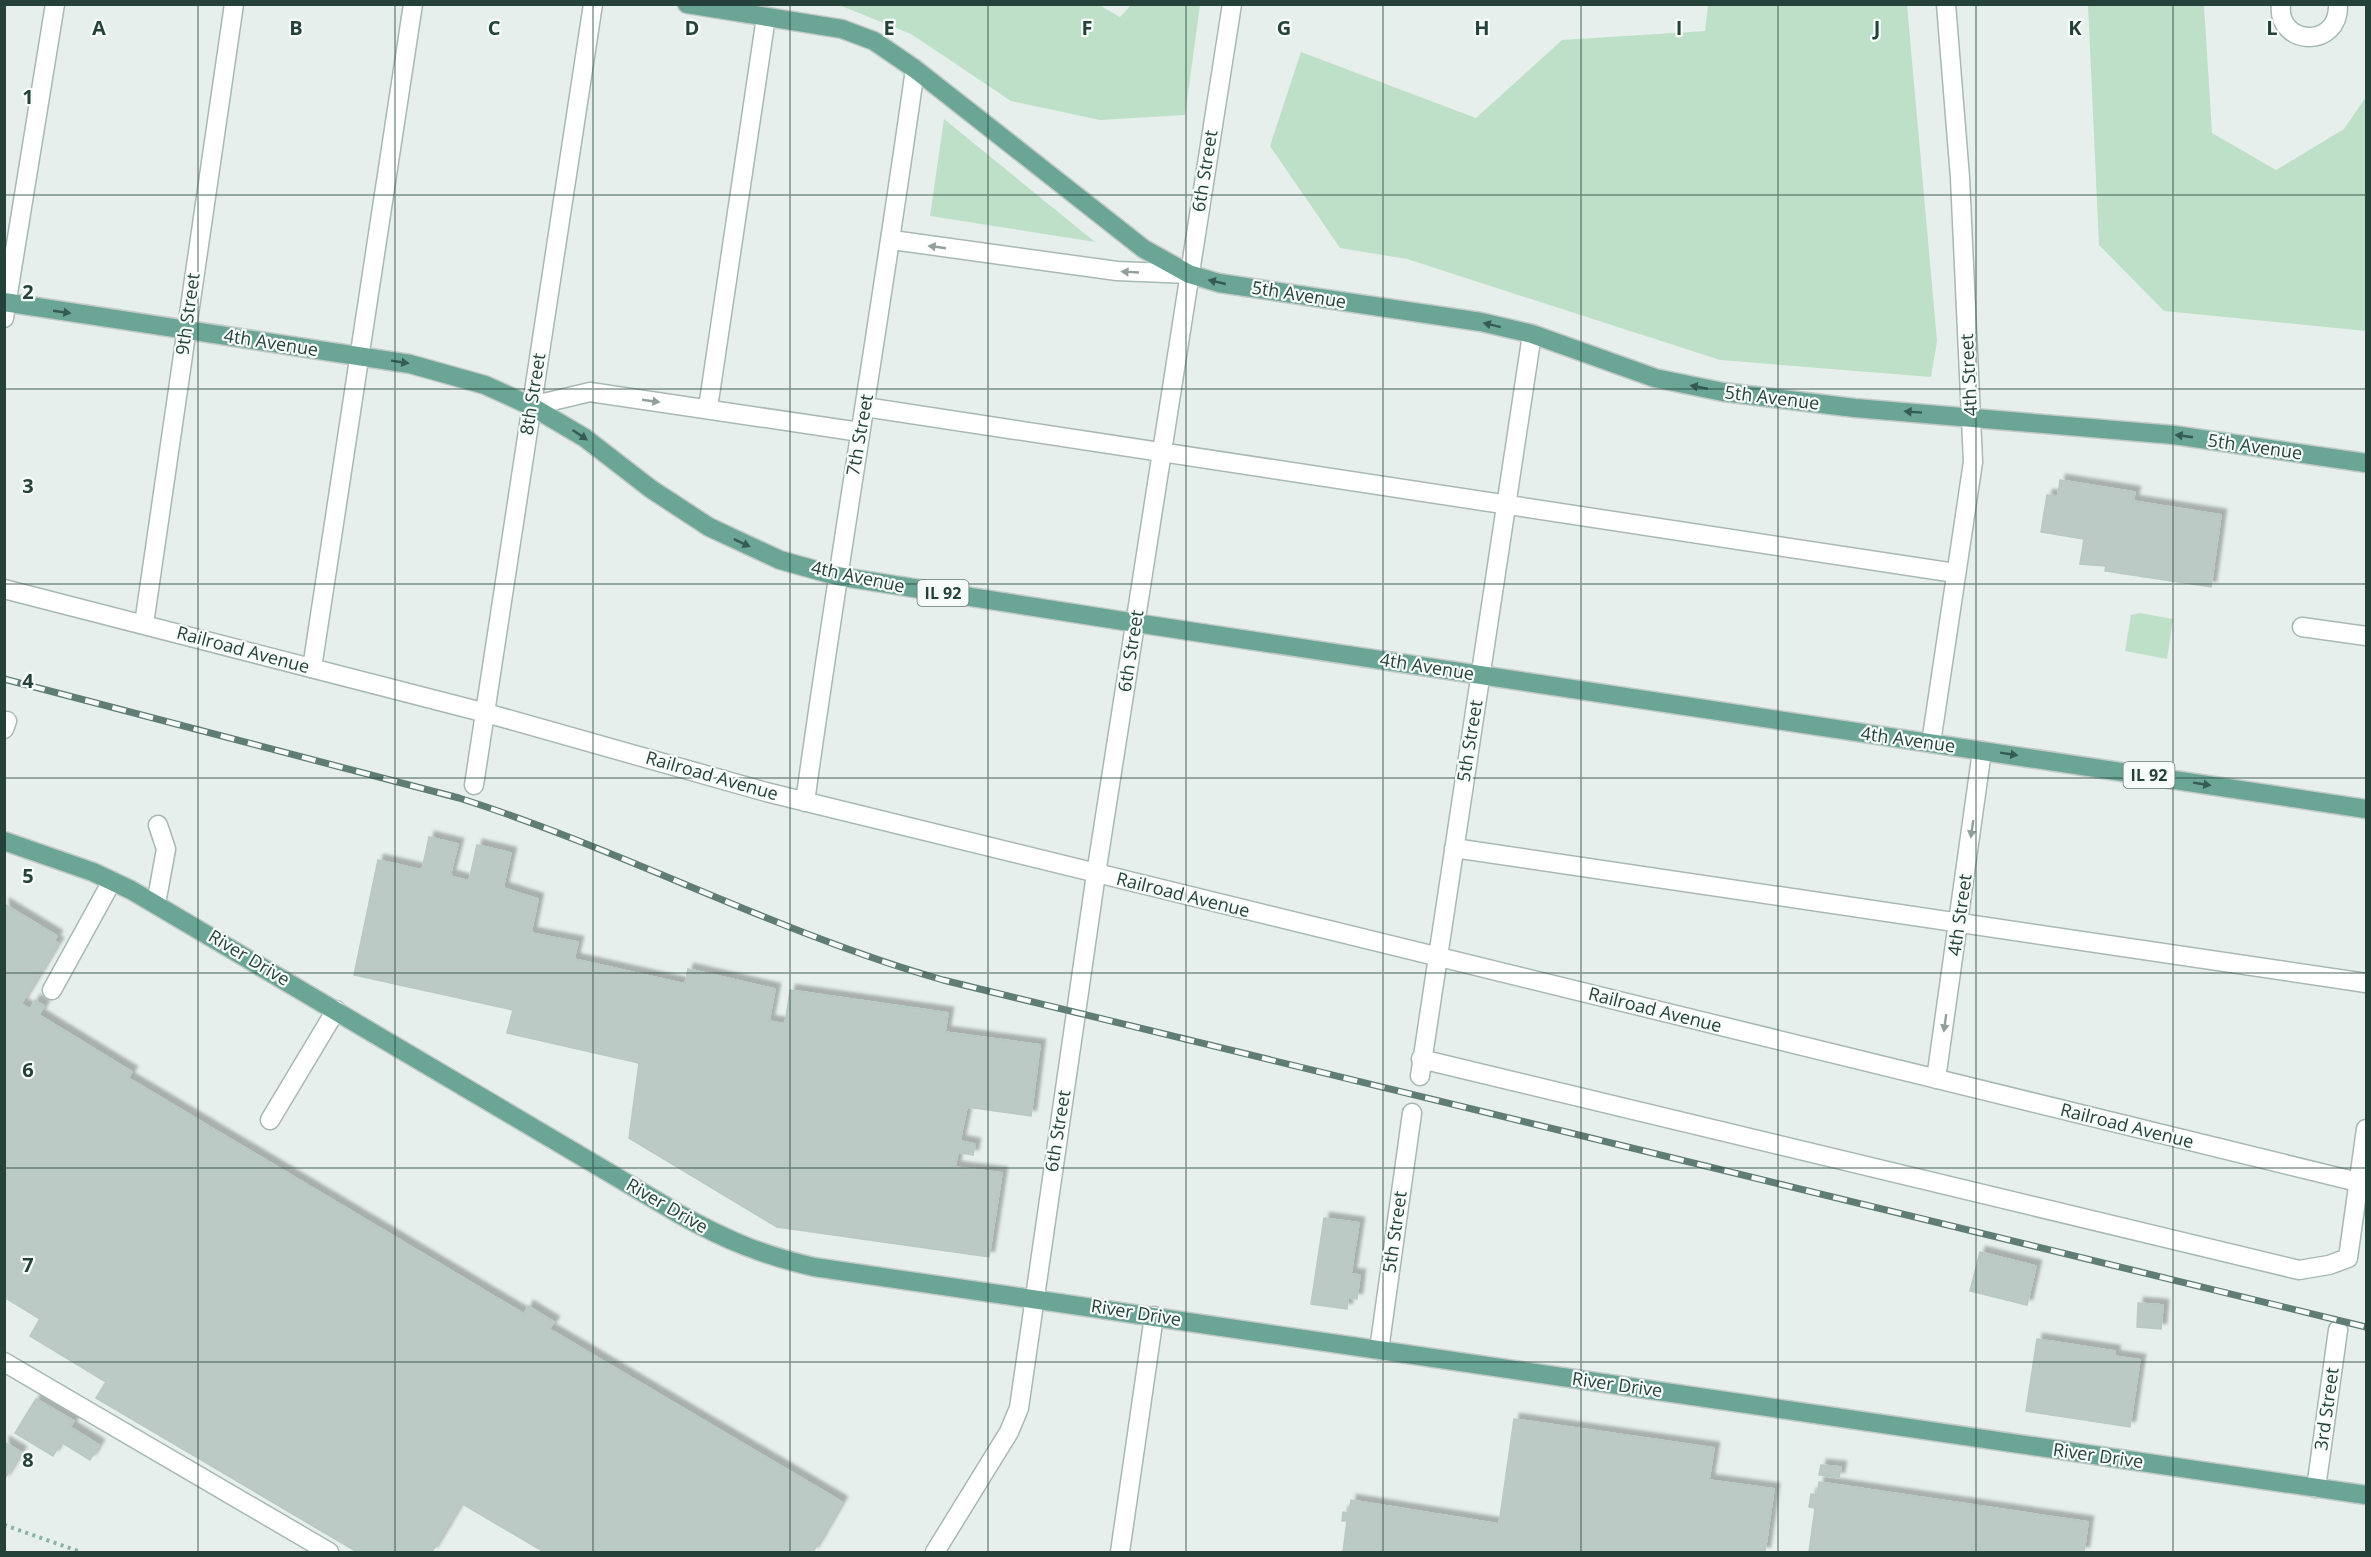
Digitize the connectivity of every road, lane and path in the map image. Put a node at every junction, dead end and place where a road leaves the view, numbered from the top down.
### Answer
1 (55, 4) edge
2 (234, 4) edge
3 (413, 4) edge
4 (593, 4) edge
5 (687, 4) edge
6 (1232, 4) edge
7 (1946, 4) edge
8 (2281, 4) edge
9 (2338, 4) edge
10 (766, 17) junction
11 (915, 69) junction
12 (892, 240) junction
13 (1189, 274) junction
14 (5, 308) edge
15 (185, 330) junction
16 (1532, 334) junction
17 (360, 356) junction
18 (531, 406) junction
19 (865, 407) junction
20 (708, 408) junction
21 (1971, 417) junction
22 (860, 432) junction
23 (1162, 452) junction
24 (2367, 463) edge
25 (1507, 505) junction
26 (1956, 573) junction
27 (837, 576) junction
28 (4, 589) edge
29 (1136, 623) junction
30 (144, 624) junction
31 (2302, 627) dead end
32 (2367, 636) edge
33 (312, 668) junction
34 (1480, 675) junction
35 (486, 713) junction
36 (1931, 743) junction
37 (1982, 751) junction
38 (474, 784) dead end
39 (805, 802) junction
40 (2367, 809) edge
41 (158, 825) dead end
42 (4, 841) edge
43 (1454, 848) junction
44 (1096, 874) junction
45 (112, 881) junction
46 (156, 904) junction
47 (1959, 924) junction
48 (1437, 956) junction
49 (2367, 983) edge
50 (52, 990) dead end
51 (336, 1010) junction
52 (1936, 1079) junction
53 (1412, 1113) dead end
54 (270, 1120) dead end
55 (2367, 1129) edge
56 (2363, 1183) edge
57 (1033, 1298) junction
58 (1154, 1316) junction
59 (2338, 1330) dead end
60 (1379, 1350) junction
61 (4, 1362) edge
62 (2316, 1488) junction
63 (2367, 1495) edge
64 (4, 1526) edge
65 (81, 1552) edge
66 (329, 1552) edge
67 (934, 1552) edge
68 (1120, 1552) edge

1 - 14 street
2 - 15 street, 9th Street
3 - 17 street
4 - 18 street, 8th Street
5 - 10 main road, 5th Avenue
6 - 13 street, 6th Street
7 - 21 street, 4th Street
8 - 9 street
10 - 11 main road, 5th Avenue
10 - 20 street
11 - 12 street, 7th Street
11 - 13 main road, 5th Avenue
13 -> 12 street, 5th Avenue
12 - 19 street, 7th Street
16 -> 13 main road, 5th Avenue
13 - 23 street, 6th Street
14 -> 15 main road, 4th Avenue / IL 92
15 - 17 main road, 4th Avenue / IL 92
15 - 30 street, 9th Street
21 -> 16 main road, 5th Avenue
16 - 25 street, 5th Street
17 -> 18 main road, 4th Avenue / IL 92
17 - 33 street
18 -> 20 street
18 -> 27 main road, 4th Avenue / IL 92
18 - 35 street, 8th Street
19 - 22 street, 7th Street
19 - 23 street
20 - 22 street
24 -> 21 main road, 5th Avenue
21 - 26 street, 4th Street
22 - 27 street, 7th Street
23 - 25 street
23 - 29 street, 6th Street
25 - 26 street
25 - 34 street, 5th Street
26 - 36 street, 4th Street
27 - 29 main road, 4th Avenue / IL 92
27 - 39 street, 7th Street
28 - 30 street, Railroad Avenue
29 - 34 main road, 4th Avenue / IL 92
29 - 44 street, 6th Street
30 - 33 street, Railroad Avenue
31 - 32 street
33 - 35 street, Railroad Avenue
34 - 36 main road, 4th Avenue / IL 92
34 - 43 street, 5th Street
35 - 38 street, 8th Street
35 - 39 street, Railroad Avenue
36 - 37 main road, 4th Avenue / IL 92
37 -> 40 main road, 4th Avenue / IL 92
37 -> 47 street, 4th Street
39 - 44 street, Railroad Avenue
41 - 46 street
42 - 45 main road, River Drive
43 - 47 street
43 - 48 street, 5th Street
44 - 48 street, Railroad Avenue
44 - 57 street, 6th Street
45 - 46 main road, River Drive
45 - 50 street
46 - 51 main road, River Drive
47 - 49 street
47 -> 52 street, 4th Street
48 - 52 street, Railroad Avenue
48 - 56 street, 5th Street
51 - 54 street
51 - 57 main road, River Drive
52 - 56 street, Railroad Avenue
53 - 60 street, 5th Street
55 - 56 street
57 - 58 main road, River Drive
57 - 67 street, 6th Street
58 - 60 main road, River Drive
58 - 68 street
59 - 62 street, 3rd Street
60 - 62 main road, River Drive
61 - 66 street
62 - 63 main road, River Drive
64 - 65 path

